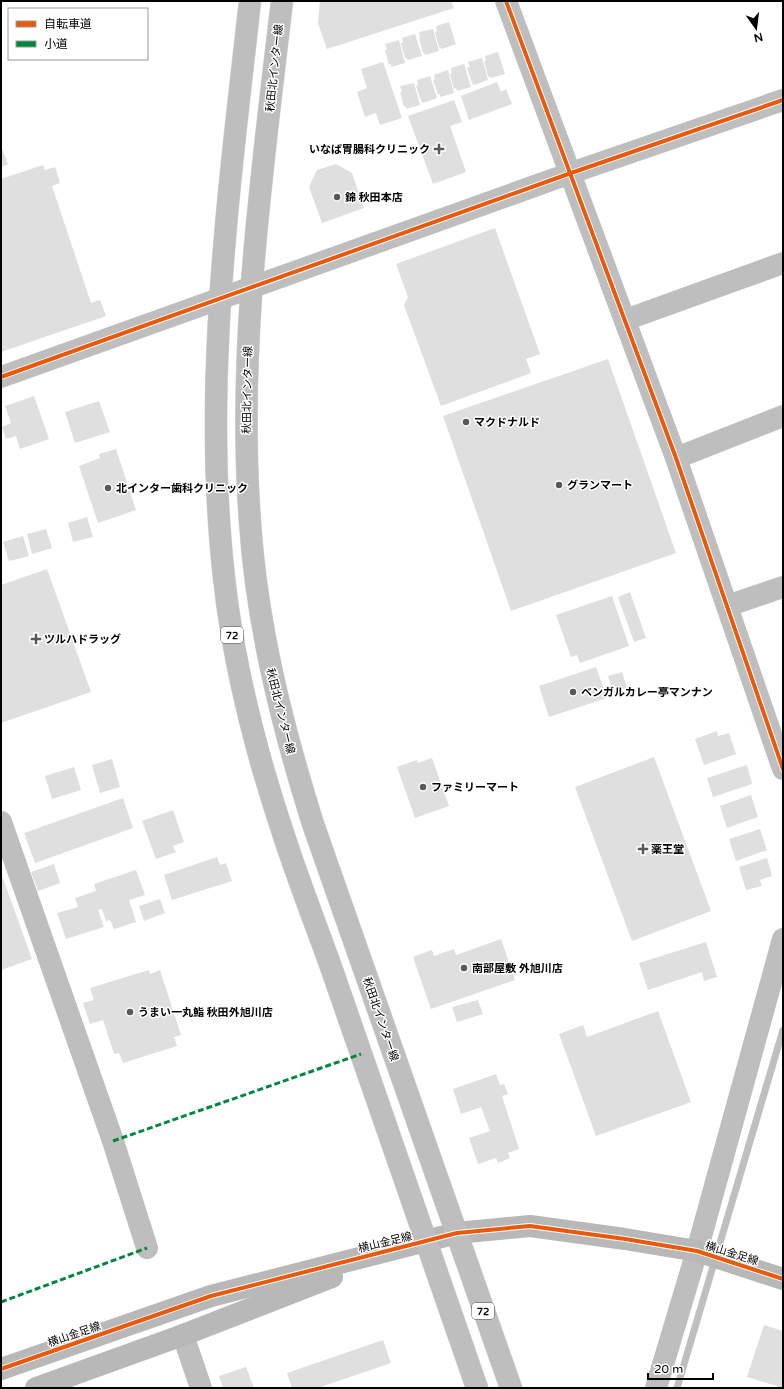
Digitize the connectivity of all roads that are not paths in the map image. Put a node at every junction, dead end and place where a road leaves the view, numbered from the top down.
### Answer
1 (250, 1) edge
2 (282, 1) edge
3 (506, 1) edge
4 (783, 100) edge
5 (571, 173) junction
6 (783, 263) edge
7 (252, 287) junction
8 (219, 300) junction
9 (625, 320) junction
10 (1, 377) edge
11 (783, 416) edge
12 (676, 458) junction
13 (783, 587) edge
14 (727, 606) junction
15 (783, 768) edge
16 (1, 822) edge
17 (783, 938) edge
18 (457, 1233) junction
19 (427, 1241) junction
20 (147, 1248) dead end
21 (699, 1252) junction
22 (783, 1279) edge
23 (183, 1335) junction
24 (1, 1369) edge
25 (36, 1388) edge
26 (201, 1388) edge
27 (477, 1388) edge
28 (511, 1388) edge
29 (656, 1388) edge

1 - 8 street, 72
2 - 7 street, 秋田北インター線 / 72
3 - 5 street
4 - 5 street
5 - 7 street
5 - 9 street
6 - 9 street
7 - 8 street
7 - 18 street, 秋田北インター線 / 72
8 - 10 street
8 - 19 street, 72
9 - 12 street
11 - 12 street
12 - 14 street
13 - 14 street
14 - 15 street
16 - 20 street
17 - 21 street
18 - 19 street, 横山金足線
18 - 21 street, 横山金足線
18 - 28 street, 秋田北インター線 / 72
19 - 23 street, 横山金足線
19 - 24 street, 横山金足線
19 - 27 street, 72
21 - 22 street, 横山金足線
21 - 29 street
23 - 25 street, 横山金足線
23 - 26 street

